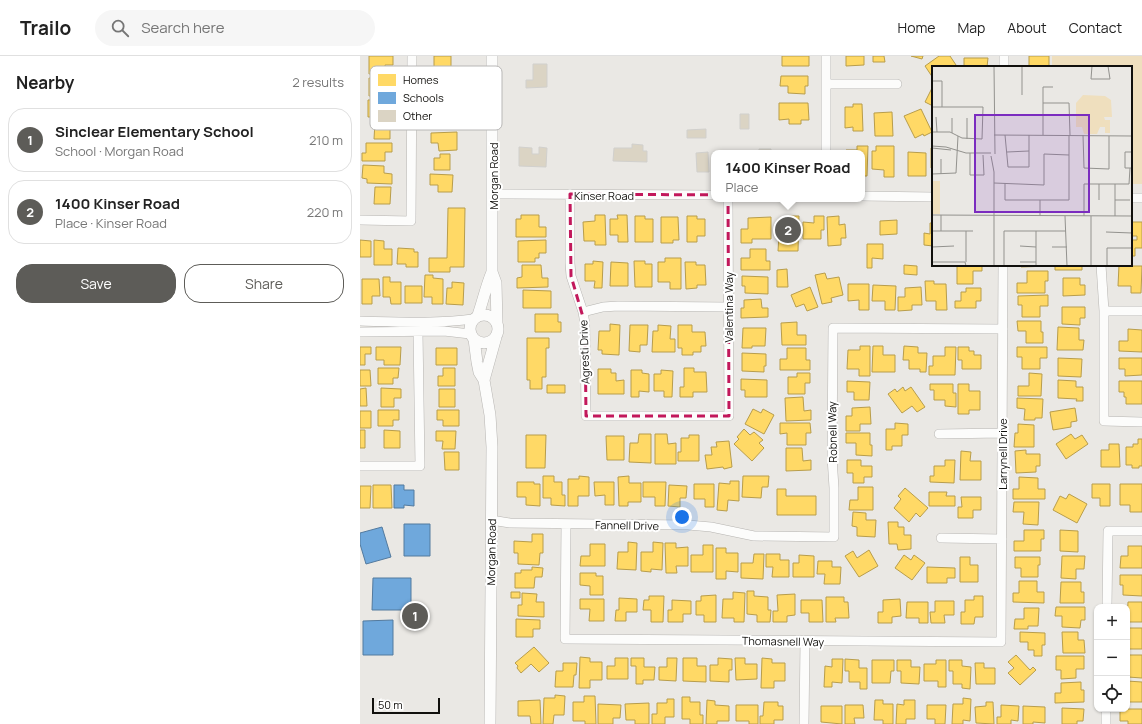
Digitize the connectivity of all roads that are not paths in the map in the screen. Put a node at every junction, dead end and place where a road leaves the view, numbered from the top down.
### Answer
1 (412, 56) edge
2 (492, 56) edge
3 (826, 56) edge
4 (412, 66) edge
5 (492, 66) edge
6 (826, 84) junction
7 (897, 84) dead end
8 (412, 130) edge
9 (493, 130) edge
10 (826, 150) edge
11 (493, 194) junction
12 (570, 194) junction
13 (711, 195) edge
14 (865, 196) edge
15 (932, 197) edge
16 (728, 202) edge
17 (360, 220) edge
18 (1003, 266) edge
19 (1101, 266) edge
20 (492, 272) junction
21 (728, 306) junction
22 (1104, 311) junction
23 (1142, 311) edge
24 (583, 312) junction
25 (476, 317) junction
26 (360, 321) edge
27 (497, 324) junction
28 (1003, 329) junction
29 (360, 332) edge
30 (418, 332) junction
31 (472, 336) junction
32 (496, 337) junction
33 (484, 380) junction
34 (586, 416) joint
35 (1142, 422) edge
36 (1002, 433) junction
37 (939, 434) dead end
38 (360, 466) edge
39 (491, 520) junction
40 (566, 524) junction
41 (1142, 532) edge
42 (834, 537) joint
43 (941, 538) dead end
44 (1002, 538) junction
45 (1107, 604) edge
46 (805, 641) junction
47 (1001, 642) joint
48 (1106, 712) edge
49 (490, 724) edge
50 (804, 724) edge
51 (1106, 724) edge

1 - 4 street
2 - 5 street, Morgan Road
3 - 6 street
6 - 7 street
6 - 10 street
8 - 17 street
9 - 11 street, Morgan Road
11 - 12 street, Kinser Road
11 - 20 street, Morgan Road
12 - 13 street, Kinser Road
12 - 24 street, Agresti Drive
14 - 15 street
16 - 21 street, Valentina Way
18 - 28 street, Larrynell Drive
19 - 22 street
20 - 25 street, Morgan Road
20 - 27 street, Morgan Road
21 - 24 street
21 - 34 street, Valentina Way
22 - 23 street
22 - 35 street
24 - 34 street, Agresti Drive
25 - 26 street
25 - 27 street
25 - 31 street
27 - 32 street
28 - 36 street, Larrynell Drive
28 - 42 street, Robnell Way
29 - 30 street
30 - 31 street
30 - 38 street
31 - 32 street
31 - 33 street, Morgan Road
32 - 33 street, Morgan Road
33 - 39 street, Morgan Road
36 - 37 street
36 - 44 street, Larrynell Drive
39 - 40 street, Fannell Drive
39 - 49 street, Morgan Road
40 - 42 street, Fannell Drive
40 - 46 street, Thomasnell Way
41 - 45 street
43 - 44 street
44 - 47 street, Larrynell Drive
46 - 47 street, Thomasnell Way
46 - 50 street
48 - 51 street

